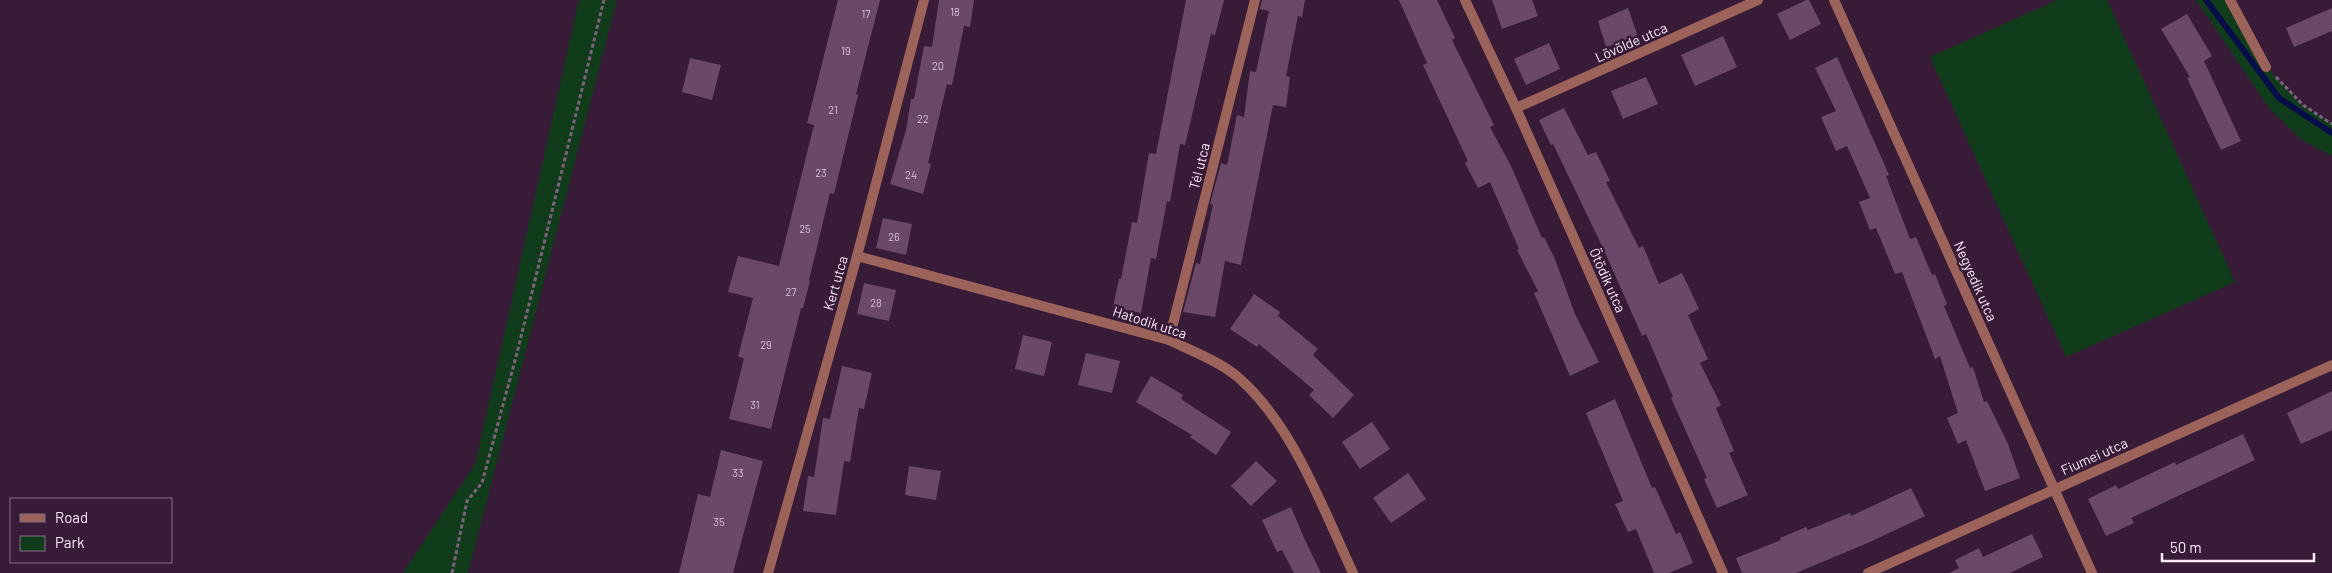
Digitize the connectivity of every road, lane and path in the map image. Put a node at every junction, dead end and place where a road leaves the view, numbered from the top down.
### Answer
1 (604, 0) edge
2 (924, 0) edge
3 (1255, 0) edge
4 (1465, 0) edge
5 (1758, 0) edge
6 (1834, 0) edge
7 (2230, 0) edge
8 (2266, 67) joint
9 (1516, 108) junction
10 (2332, 124) edge
11 (857, 256) junction
12 (1169, 340) junction
13 (2332, 365) edge
14 (2054, 489) junction
15 (452, 573) edge
16 (768, 573) edge
17 (1353, 573) edge
18 (1723, 573) edge
19 (1868, 573) edge
20 (2092, 573) edge

1 - 15 path
2 - 11 street, Kert utca
3 - 12 street, Tél utca
4 - 9 street, Ötödik utca
5 - 9 street, Lövölde utca
6 - 14 street, Negyedik utca
7 - 8 street
8 - 10 path
9 - 18 street, Ötödik utca
11 - 12 street, Hatodik utca
11 - 16 street, Kert utca
12 - 17 street, Hatodik utca
13 - 14 street, Fiumei utca
14 - 19 street, Fiumei utca
14 - 20 street, Negyedik utca

